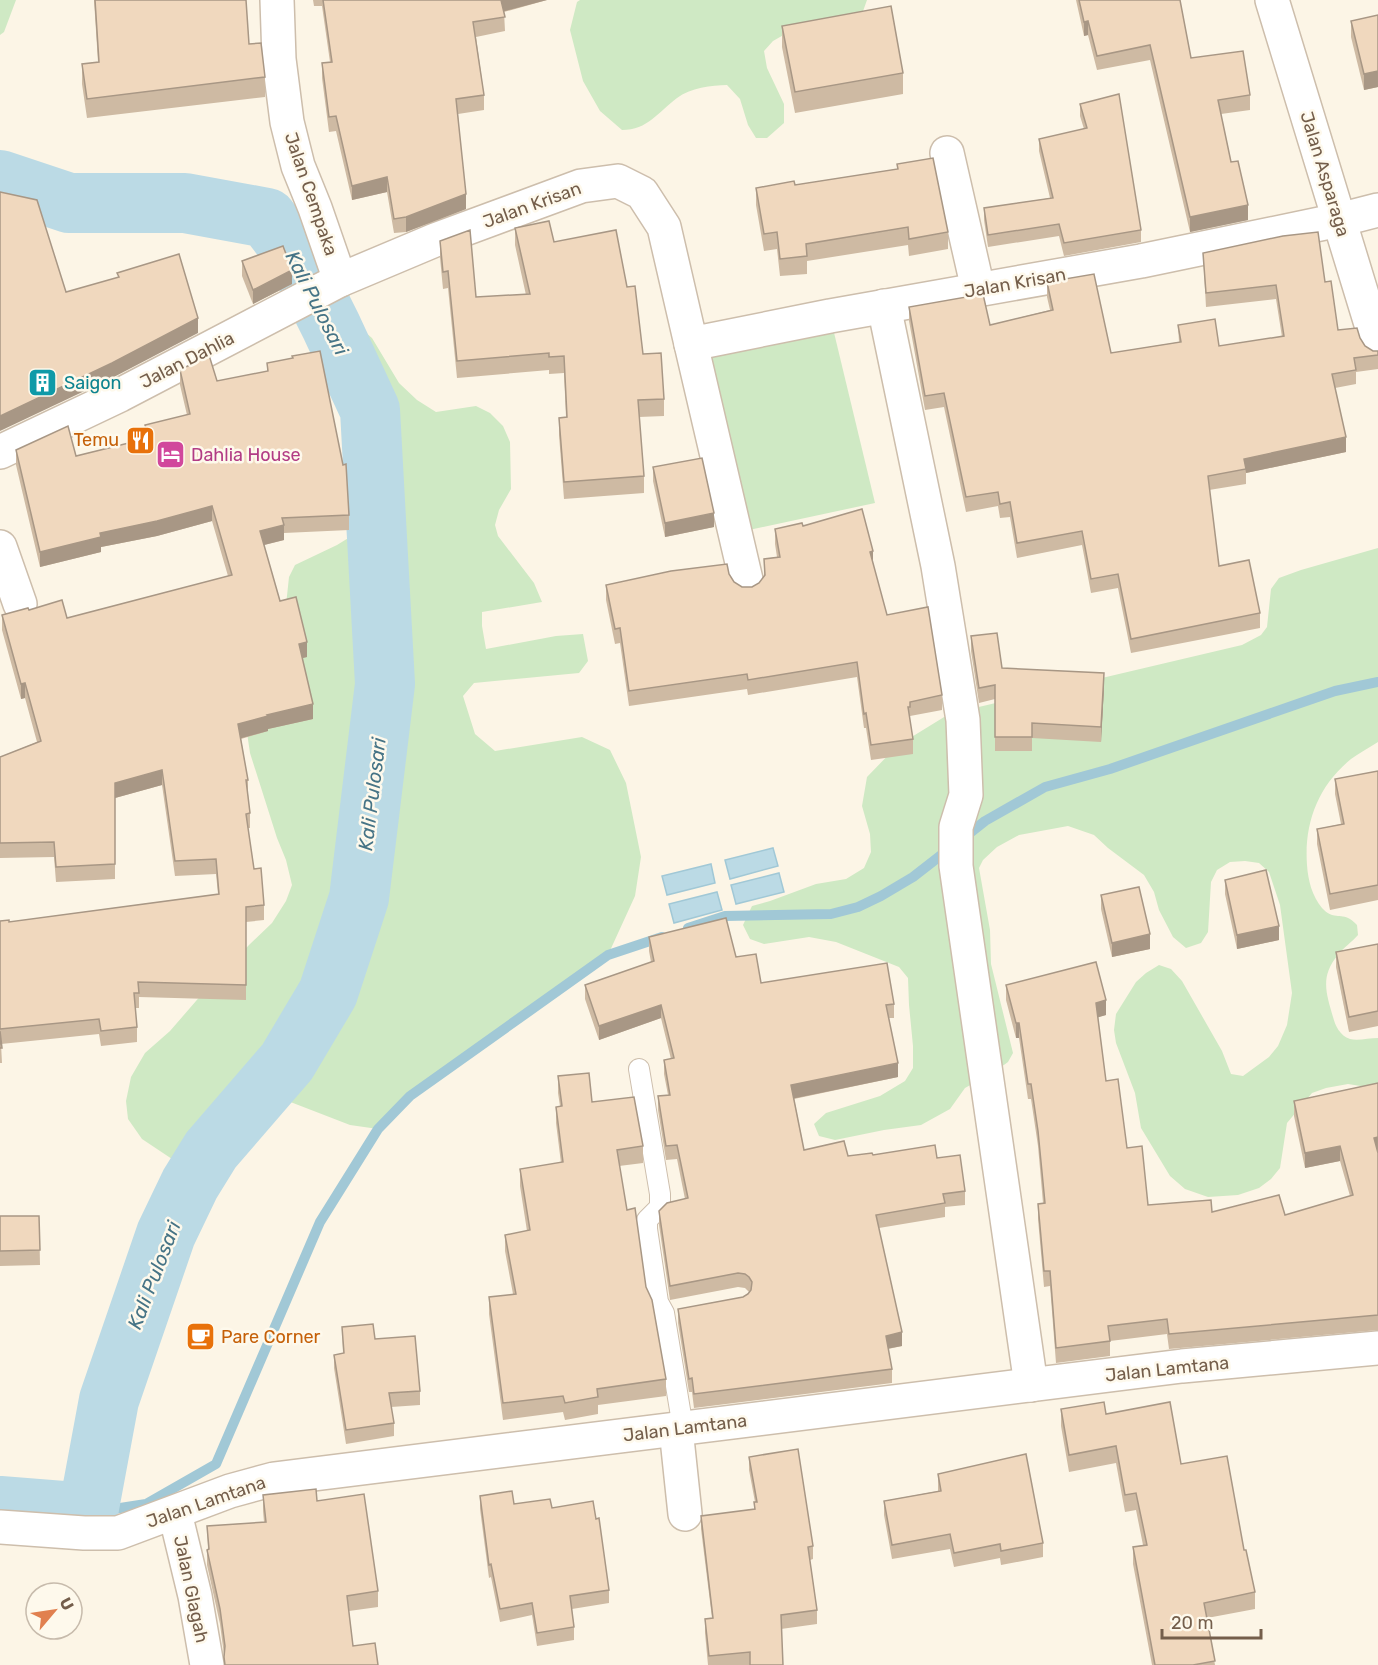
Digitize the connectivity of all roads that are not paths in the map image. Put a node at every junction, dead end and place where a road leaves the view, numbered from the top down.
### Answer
1 (277, 0) edge
2 (1272, 0) edge
3 (947, 153) dead end
4 (1378, 210) edge
5 (1339, 220) junction
6 (978, 289) junction
7 (317, 292) junction
8 (884, 306) junction
9 (691, 344) junction
10 (1378, 347) edge
11 (0, 452) edge
12 (0, 547) edge
13 (747, 584) edge
14 (20, 604) dead end
15 (639, 1069) dead end
16 (686, 1309) edge
17 (664, 1312) junction
18 (1378, 1348) edge
19 (1031, 1385) junction
20 (680, 1428) junction
21 (175, 1513) junction
22 (685, 1514) dead end
23 (0, 1527) edge
24 (207, 1665) edge

1 - 7 street, Jalan Cempaka
2 - 5 street, Jalan Asparaga
3 - 6 street
4 - 5 street, Jalan Krisan
5 - 6 street, Jalan Krisan
5 - 10 street, Jalan Asparaga
6 - 8 street, Jalan Krisan
7 - 9 street, Jalan Krisan
7 - 11 street, Jalan Dahlia
8 - 9 street, Jalan Krisan
8 - 19 street
9 - 13 street, Jalan Krisan
12 - 14 street
15 - 17 lane
16 - 17 lane
17 - 20 lane
18 - 19 street, Jalan Lamtana
19 - 20 street, Jalan Lamtana
20 - 21 street, Jalan Lamtana
20 - 22 street
21 - 23 street, Jalan Lamtana
21 - 24 street, Jalan Glagah

